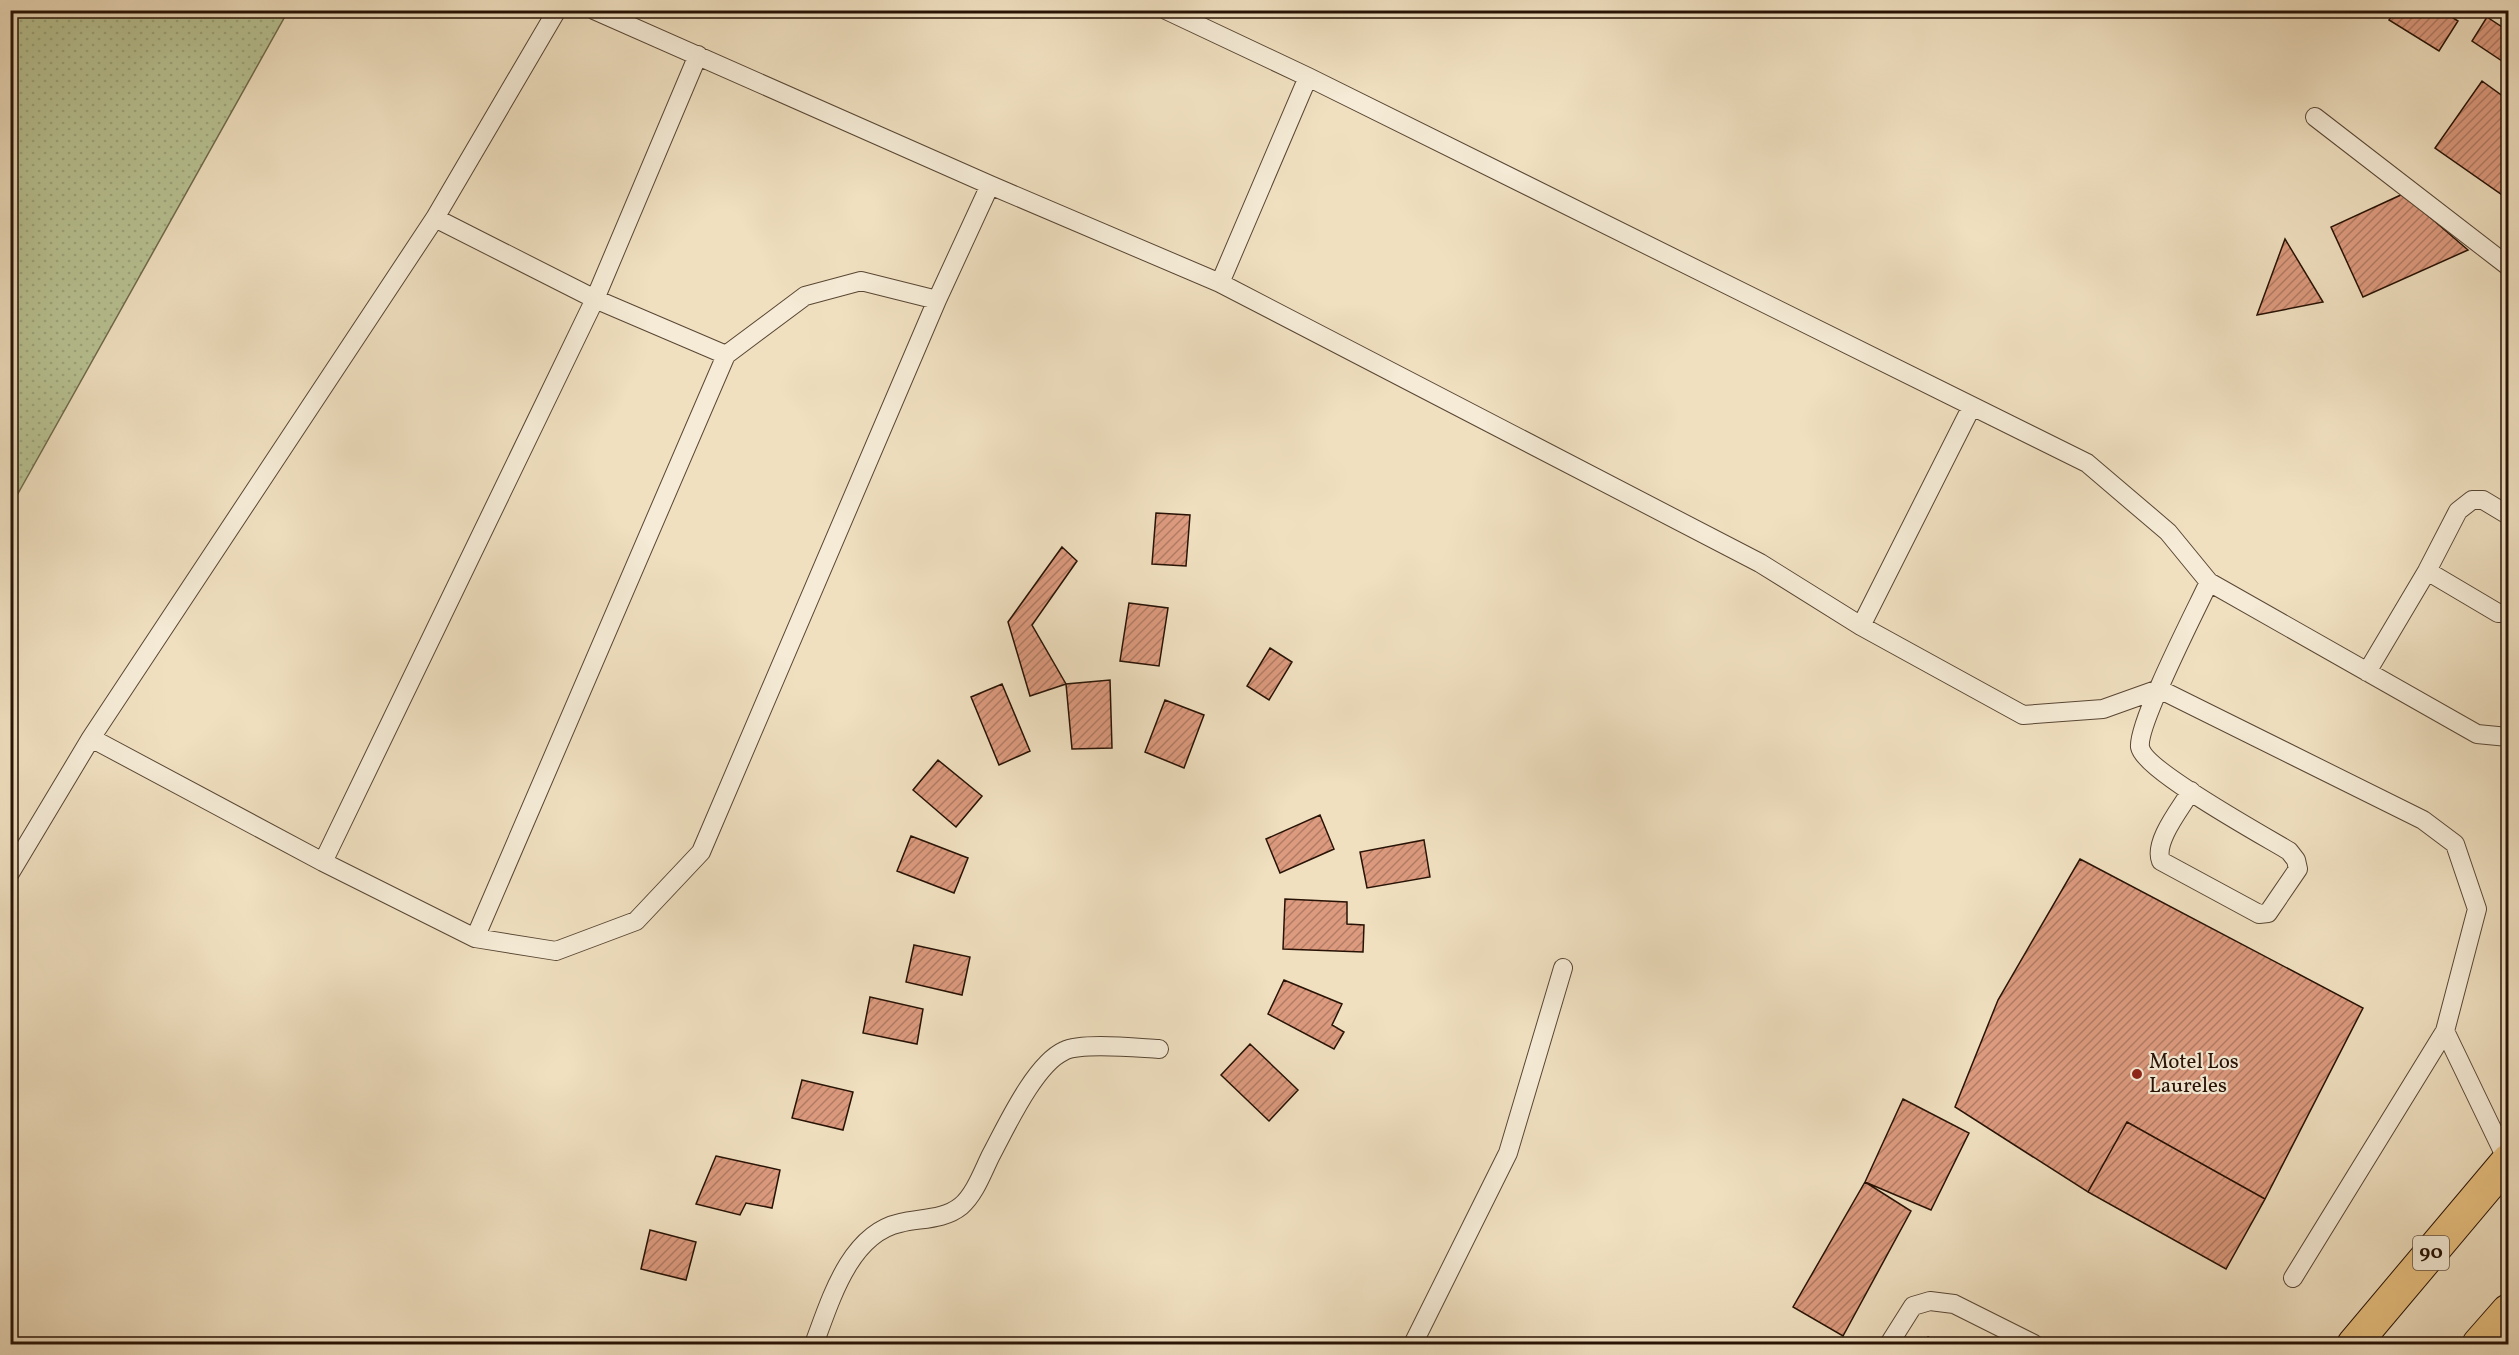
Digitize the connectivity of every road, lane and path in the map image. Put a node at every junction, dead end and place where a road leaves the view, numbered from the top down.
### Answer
1 (557, 10) edge
2 (594, 10) edge
3 (1166, 10) edge
4 (698, 55) junction
5 (1308, 77) junction
6 (2315, 117) dead end
7 (990, 185) junction
8 (435, 218) junction
9 (2508, 266) edge
10 (1220, 283) junction
11 (595, 299) junction
12 (937, 300) junction
13 (726, 355) junction
14 (1972, 406) junction
15 (2508, 515) edge
16 (2427, 571) junction
17 (2209, 582) junction
18 (2508, 613) edge
19 (1861, 626) junction
20 (2367, 672) junction
21 (2159, 689) junction
22 (2508, 737) edge
23 (91, 738) junction
24 (2191, 791) junction
25 (323, 862) junction
26 (10, 873) edge
27 (475, 938) junction
28 (1563, 968) dead end
29 (2445, 1031) junction
30 (1159, 1049) dead end
31 (2508, 1162) edge
32 (2293, 1278) dead end
33 (2508, 1311) edge
34 (814, 1344) edge
35 (1413, 1344) edge
36 (1889, 1344) edge
37 (2034, 1344) edge
38 (2354, 1344) edge
39 (2479, 1344) edge

1 - 8 lane
2 - 4 lane
3 - 5 lane
4 - 7 lane
4 - 11 lane
5 - 10 lane
5 - 14 lane
6 - 9 lane
7 - 10 lane
7 - 12 lane
8 - 11 lane
8 - 23 lane
10 - 19 lane
11 - 13 lane
11 - 25 lane
12 - 13 lane
12 - 27 lane
13 - 27 lane
14 - 17 lane
14 - 19 lane
15 - 16 lane
16 - 18 lane
16 - 20 lane
17 - 20 lane
17 - 21 lane
19 - 21 lane
20 - 22 lane
21 - 24 lane
21 - 29 lane
23 - 25 lane
23 - 26 lane
24 - 24 lane
25 - 27 lane
28 - 35 lane
29 - 31 lane
29 - 32 lane
30 - 34 lane
31 - 38 highway, 90
33 - 39 highway
36 - 37 lane

